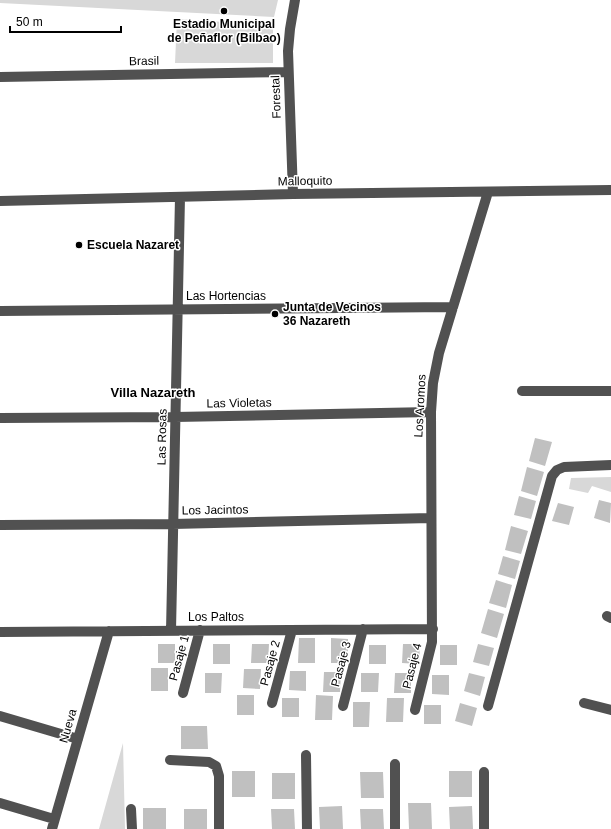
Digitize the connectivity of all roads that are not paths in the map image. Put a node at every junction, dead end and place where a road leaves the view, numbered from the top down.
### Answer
1 (295, 0) edge
2 (288, 72) junction
3 (0, 77) edge
4 (611, 190) edge
5 (488, 192) junction
6 (293, 194) junction
7 (180, 197) junction
8 (0, 201) edge
9 (453, 307) junction
10 (177, 309) junction
11 (0, 311) edge
12 (522, 391) dead end
13 (611, 391) edge
14 (431, 412) junction
15 (176, 417) junction
16 (0, 418) edge
17 (611, 465) edge
18 (432, 518) junction
19 (173, 524) junction
20 (0, 525) edge
21 (433, 628) junction
22 (364, 629) junction
23 (200, 630) junction
24 (292, 630) junction
25 (109, 631) junction
26 (172, 631) junction
27 (0, 632) edge
28 (183, 693) dead end
29 (584, 703) dead end
30 (272, 704) dead end
31 (343, 706) dead end
32 (488, 706) dead end
33 (415, 710) dead end
34 (611, 710) edge
35 (0, 716) edge
36 (78, 739) junction
37 (306, 754) dead end
38 (170, 760) dead end
39 (395, 764) dead end
40 (484, 772) dead end
41 (0, 803) edge
42 (132, 809) dead end
43 (53, 824) edge
44 (132, 829) edge
45 (219, 829) edge
46 (307, 829) edge
47 (395, 829) edge
48 (484, 829) edge

1 - 2 street, Forestal
2 - 3 street, Brasil
2 - 6 street, Forestal
4 - 5 street, Malloquito
5 - 6 street, Malloquito
5 - 9 street, Los Aromos
6 - 7 street, Malloquito
7 - 8 street, Malloquito
7 - 10 street, Las Rosas
9 - 10 street, Las Hortencias
9 - 14 street, Los Aromos
10 - 11 street, Las Hortencias
10 - 15 street, Las Rosas
12 - 13 street
14 - 15 street, Las Violetas
14 - 18 street, Los Aromos
15 - 16 street, Las Violetas
15 - 19 street, Las Rosas
17 - 32 street
18 - 19 street, Los Jacintos
18 - 21 street, Los Aromos
19 - 20 street, Los Jacintos
19 - 26 street, Las Rosas
21 - 22 street, Los Paltos
21 - 33 street, Pasaje 4
22 - 24 street, Los Paltos
22 - 31 street, Pasaje 3
23 - 24 street, Los Paltos
23 - 26 street, Los Paltos
23 - 28 street, Pasaje 1
24 - 30 street, Pasaje 2
25 - 26 street, Los Paltos
25 - 27 street, Los Paltos
25 - 36 street, Nueva
29 - 34 street
35 - 36 street
36 - 43 street, Nueva
37 - 46 street
38 - 45 street
39 - 47 street
40 - 48 street
41 - 43 street
42 - 44 street

